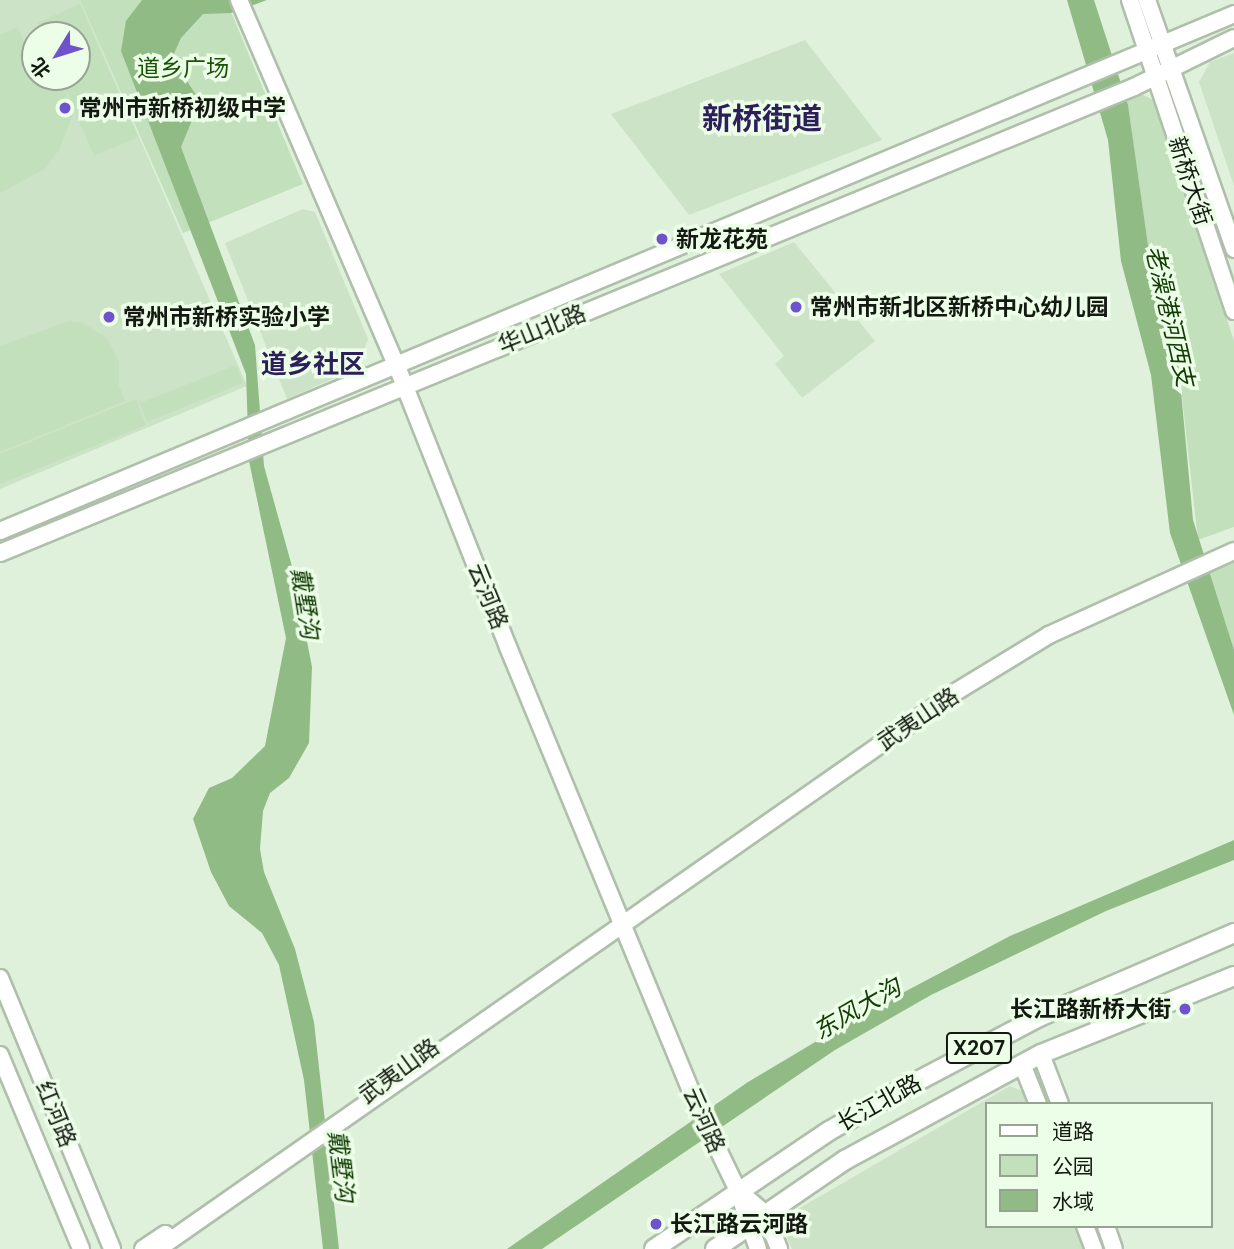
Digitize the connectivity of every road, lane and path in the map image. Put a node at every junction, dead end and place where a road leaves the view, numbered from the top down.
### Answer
1 (239, 0) edge
2 (1130, 0) edge
3 (1147, 0) edge
4 (1234, 14) edge
5 (1234, 38) edge
6 (1163, 42) junction
7 (1146, 50) junction
8 (1174, 68) junction
9 (1156, 77) junction
10 (1234, 249) edge
11 (1234, 312) edge
12 (396, 364) junction
13 (404, 385) junction
14 (0, 531) edge
15 (0, 553) edge
16 (1228, 554) edge
17 (622, 921) junction
18 (1234, 933) edge
19 (1234, 976) edge
20 (0, 978) edge
21 (1041, 1054) junction
22 (0, 1055) edge
23 (1022, 1064) junction
24 (1037, 1102) edge
25 (1059, 1102) edge
26 (307, 1141) junction
27 (738, 1191) junction
28 (765, 1214) junction
29 (750, 1224) junction
30 (1086, 1228) edge
31 (1107, 1228) edge
32 (81, 1249) edge
33 (112, 1249) edge
34 (143, 1249) edge
35 (158, 1249) edge
36 (654, 1249) edge
37 (715, 1249) edge
38 (758, 1249) edge
39 (779, 1249) edge
40 (1094, 1249) edge
41 (1114, 1249) edge

1 - 12 street, 云河路
2 - 7 street, 新桥大街
3 - 6 street, 新桥大街
4 - 6 street
5 - 8 street
6 - 7 street
6 - 8 street, 新桥大街
7 - 9 street, 新桥大街
7 - 12 street, 华山北路
8 - 9 street
8 - 10 street, 新桥大街
9 - 11 street, 新桥大街
9 - 13 street, 华山北路
12 - 13 street, 云河路
12 - 14 street, 华山北路
13 - 15 street, 华山北路
13 - 17 street, 云河路
16 - 17 street, 武夷山路
17 - 26 street, 武夷山路
17 - 27 street, 云河路
18 - 27 main road, 长江北路 / X207
19 - 21 main road, 长江北路 / X207
20 - 33 street, 红河路
21 - 23 main road, 长江北路 / X207
21 - 25 street
22 - 32 street, 红河路
23 - 24 street
23 - 28 main road, 长江北路 / X207
26 - 34 street, 武夷山路
26 - 35 street, 武夷山路
27 - 28 street, 云河路
27 - 29 street, 云河路
27 - 36 main road, 长江北路 / X207
28 - 29 main road, 长江北路 / X207
28 - 39 street, 云河路
29 - 37 main road, 长江北路 / X207
29 - 38 street, 云河路
30 - 40 street
31 - 41 street

